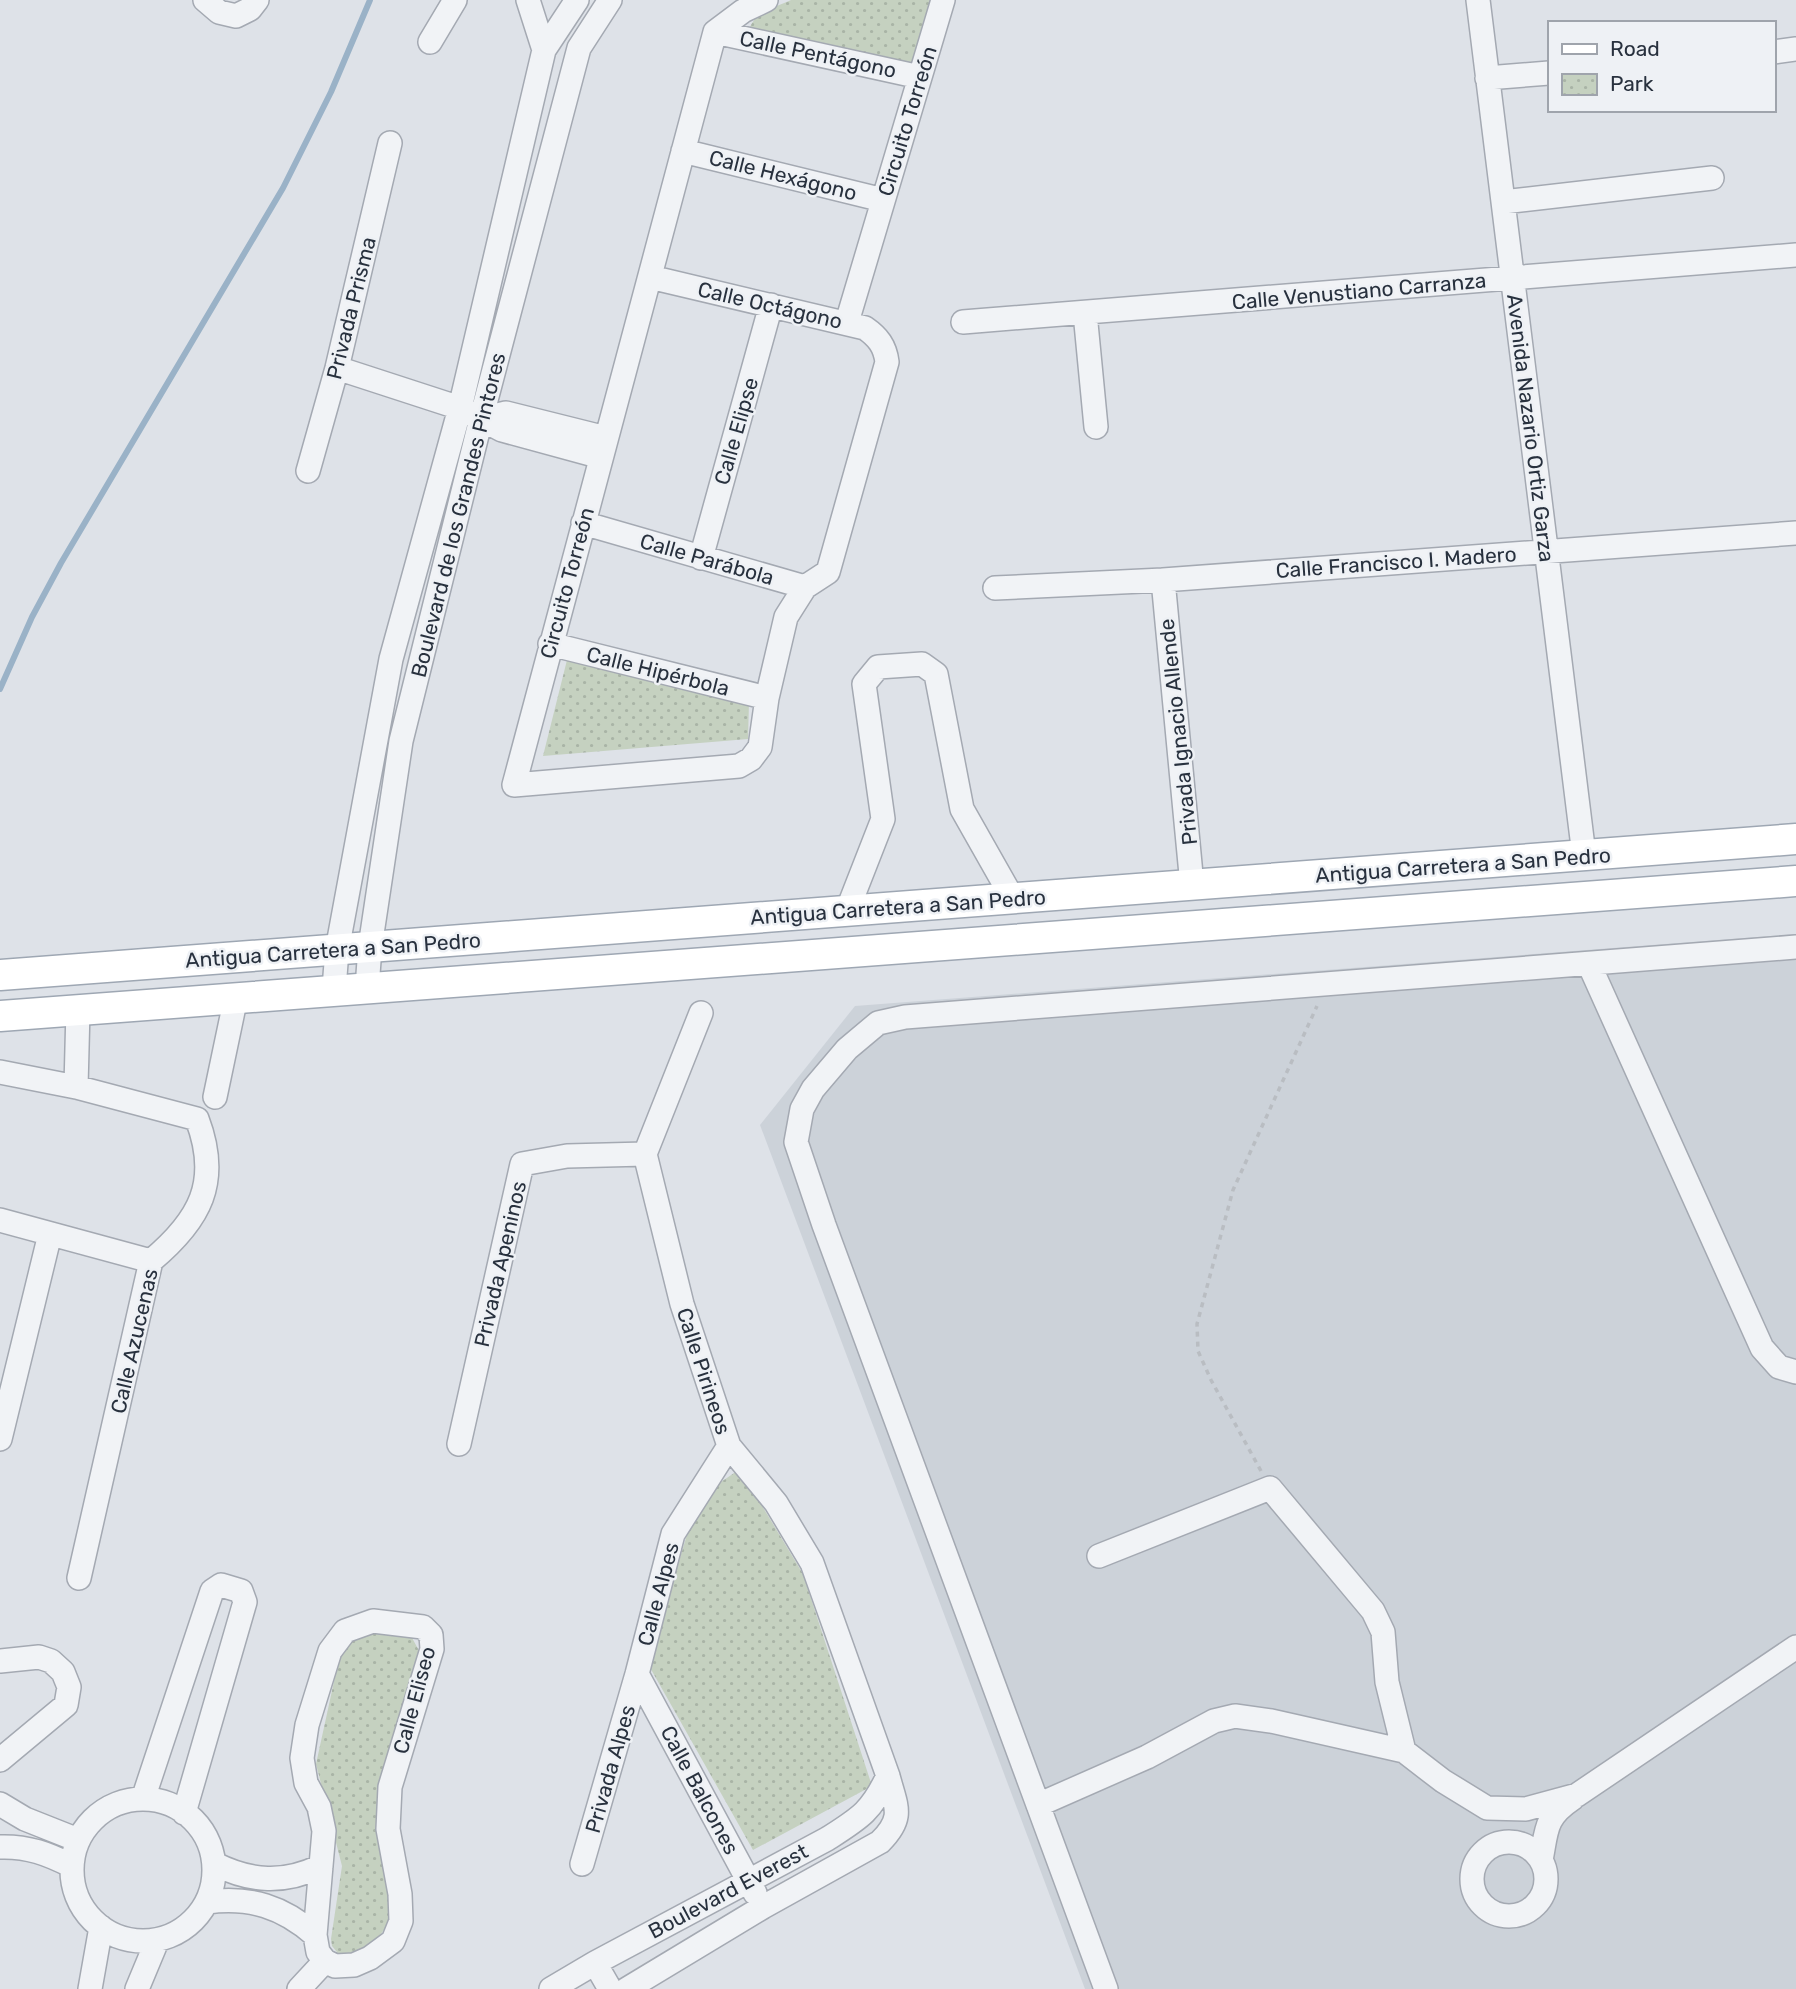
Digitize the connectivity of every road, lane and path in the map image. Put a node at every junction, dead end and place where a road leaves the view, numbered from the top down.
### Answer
1 (205, 0) edge
2 (257, 0) edge
3 (454, 0) edge
4 (528, 0) edge
5 (577, 0) edge
6 (610, 0) edge
7 (766, 0) edge
8 (943, 0) edge
9 (1478, 0) edge
10 (715, 32) junction
11 (430, 41) dead end
12 (579, 48) junction
13 (544, 50) junction
14 (1796, 50) edge
15 (1775, 52) edge
16 (1548, 73) edge
17 (920, 76) junction
18 (1487, 78) junction
19 (390, 143) dead end
20 (683, 151) junction
21 (1712, 178) dead end
22 (883, 200) junction
23 (1503, 202) junction
24 (1796, 255) edge
25 (650, 277) junction
26 (1512, 278) junction
27 (771, 305) junction
28 (1085, 313) junction
29 (847, 322) junction
30 (963, 322) dead end
31 (337, 368) junction
32 (460, 408) junction
33 (481, 419) junction
34 (1096, 427) dead end
35 (603, 447) junction
36 (308, 471) dead end
37 (583, 523) junction
38 (1796, 533) edge
39 (1547, 551) junction
40 (701, 558) junction
41 (1163, 580) junction
42 (805, 587) junction
43 (995, 588) dead end
44 (550, 644) junction
45 (767, 698) junction
46 (1796, 839) edge
47 (1584, 855) junction
48 (1795, 881) edge
49 (1192, 885) junction
50 (1013, 899) junction
51 (847, 911) junction
52 (370, 947) junction
53 (1796, 947) edge
54 (337, 950) junction
55 (1589, 964) junction
56 (0, 975) edge
57 (1327, 984) junction
58 (367, 988) junction
59 (334, 989) junction
60 (236, 997) junction
61 (78, 1009) junction
62 (701, 1013) dead end
63 (0, 1016) edge
64 (0, 1072) edge
65 (76, 1087) junction
66 (215, 1097) dead end
67 (645, 1154) junction
68 (0, 1220) edge
69 (50, 1234) junction
70 (151, 1261) junction
71 (1796, 1372) edge
72 (0, 1438) edge
73 (459, 1444) dead end
74 (729, 1446) junction
75 (1270, 1488) junction
76 (1099, 1556) dead end
77 (79, 1578) dead end
78 (1796, 1647) edge
79 (0, 1661) edge
80 (637, 1674) junction
81 (1404, 1751) junction
82 (0, 1760) edge
83 (888, 1776) junction
84 (1577, 1796) junction
85 (143, 1799) junction
86 (0, 1804) edge
87 (1038, 1805) junction
88 (1487, 1808) junction
89 (1526, 1809) junction
90 (184, 1813) junction
91 (894, 1828) joint
92 (78, 1840) junction
93 (1495, 1845) junction
94 (0, 1847) edge
95 (1541, 1860) junction
96 (215, 1864) junction
97 (582, 1864) dead end
98 (72, 1866) junction
99 (321, 1866) junction
100 (748, 1880) junction
101 (207, 1902) junction
102 (763, 1907) junction
103 (101, 1927) junction
104 (315, 1935) junction
105 (158, 1941) junction
106 (324, 1961) junction
107 (595, 1964) junction
108 (563, 1986) edge
109 (90, 1989) edge
110 (137, 1989) edge
111 (299, 1989) edge
112 (610, 1989) edge
113 (627, 1989) edge
114 (1106, 1989) edge

1 - 2 street
3 - 11 street
4 - 13 street
5 - 13 street, Boulevard de los Grandes Pintores
6 - 12 street, Boulevard de los Grandes Pintores
7 - 10 street
8 - 17 street, Circuito Torreón
9 - 18 street, Avenida Nazario Ortiz Garza
10 - 17 street, Calle Pentágono
10 - 20 street, Circuito Torreón
12 - 13 street
12 - 33 street, Boulevard de los Grandes Pintores
13 - 32 street, Boulevard de los Grandes Pintores
14 - 15 street
16 - 18 street
17 - 22 street, Circuito Torreón
18 - 23 street, Avenida Nazario Ortiz Garza
19 - 31 street, Privada Prisma
20 - 22 street, Calle Hexágono
20 - 25 street, Circuito Torreón
21 - 23 street
22 - 29 street, Circuito Torreón
23 - 26 street, Avenida Nazario Ortiz Garza
24 - 26 street, Calle Venustiano Carranza
25 - 27 street, Calle Octágono
25 - 35 street, Circuito Torreón
26 - 28 street, Calle Venustiano Carranza
26 - 39 street, Avenida Nazario Ortiz Garza
27 - 29 street, Calle Octágono
27 - 40 street, Calle Elipse
28 - 30 street, Calle Venustiano Carranza
28 - 34 street
29 - 42 street, Calle Octágono
31 - 32 street
31 - 36 street, Privada Prisma
32 - 33 street
32 - 54 street, Boulevard de los Grandes Pintores
33 - 35 street
33 - 52 street, Boulevard de los Grandes Pintores
35 - 37 street, Circuito Torreón
37 - 40 street, Calle Parábola
37 - 44 street, Circuito Torreón
38 - 39 street, Calle Francisco I. Madero
39 - 41 street, Calle Francisco I. Madero
39 - 47 street, Avenida Nazario Ortiz Garza
40 - 42 street, Calle Parábola
41 - 43 street, Calle Francisco I. Madero
41 - 49 street, Privada Ignacio Allende
42 - 45 street, Circuito Torreón
44 - 45 street, Calle Hipérbola
44 - 45 street, Circuito Torreón
46 - 47 main road, Antigua Carretera a San Pedro
47 - 49 main road, Antigua Carretera a San Pedro
48 - 58 main road, Antigua Carretera a San Pedro
49 - 50 main road, Antigua Carretera a San Pedro
50 - 51 main road, Antigua Carretera a San Pedro
50 - 51 street
51 - 52 main road, Antigua Carretera a San Pedro
52 - 54 main road, Antigua Carretera a San Pedro
52 - 58 street, Boulevard de los Grandes Pintores
53 - 55 street
54 - 56 main road, Antigua Carretera a San Pedro
54 - 59 street, Boulevard de los Grandes Pintores
55 - 57 street
55 - 71 street
57 - 75 path
57 - 87 street
58 - 59 main road, Antigua Carretera a San Pedro
59 - 60 main road, Antigua Carretera a San Pedro
60 - 61 main road, Antigua Carretera a San Pedro
60 - 66 street
61 - 63 main road, Antigua Carretera a San Pedro
61 - 65 street
62 - 67 street
64 - 65 street
65 - 70 street, Calle Azucenas
67 - 73 street, Privada Apeninos
67 - 74 street, Calle Pirineos
68 - 69 street
69 - 70 street
69 - 72 street
70 - 77 street, Calle Azucenas
74 - 80 street, Calle Alpes
74 - 83 street, Calle Pirineos
75 - 76 street
75 - 81 street
78 - 84 street
79 - 82 street
80 - 97 street, Privada Alpes
80 - 100 street, Calle Balcones
81 - 87 street
81 - 88 street
83 - 91 street, Calle Pirineos
83 - 100 street, Boulevard Everest
84 - 89 street
84 - 95 street
85 - 90 street
85 - 90 street
85 - 92 street
86 - 92 street
87 - 114 street
88 - 89 street
88 - 93 street
89 - 93 street
90 - 96 street
91 - 102 street, Boulevard Everest
92 - 98 street
93 - 95 street
93 - 95 street
94 - 98 street
96 - 99 street
96 - 101 street
98 - 103 street
99 - 104 street, Calle Eliseo
99 - 106 street, Calle Eliseo
100 - 102 street, Calle Balcones
100 - 107 street, Boulevard Everest
101 - 104 street
101 - 105 street
102 - 113 street, Boulevard Everest
103 - 105 street
103 - 109 street
104 - 106 street, Calle Eliseo
105 - 110 street
106 - 111 street
107 - 108 street, Boulevard Everest
107 - 112 street

